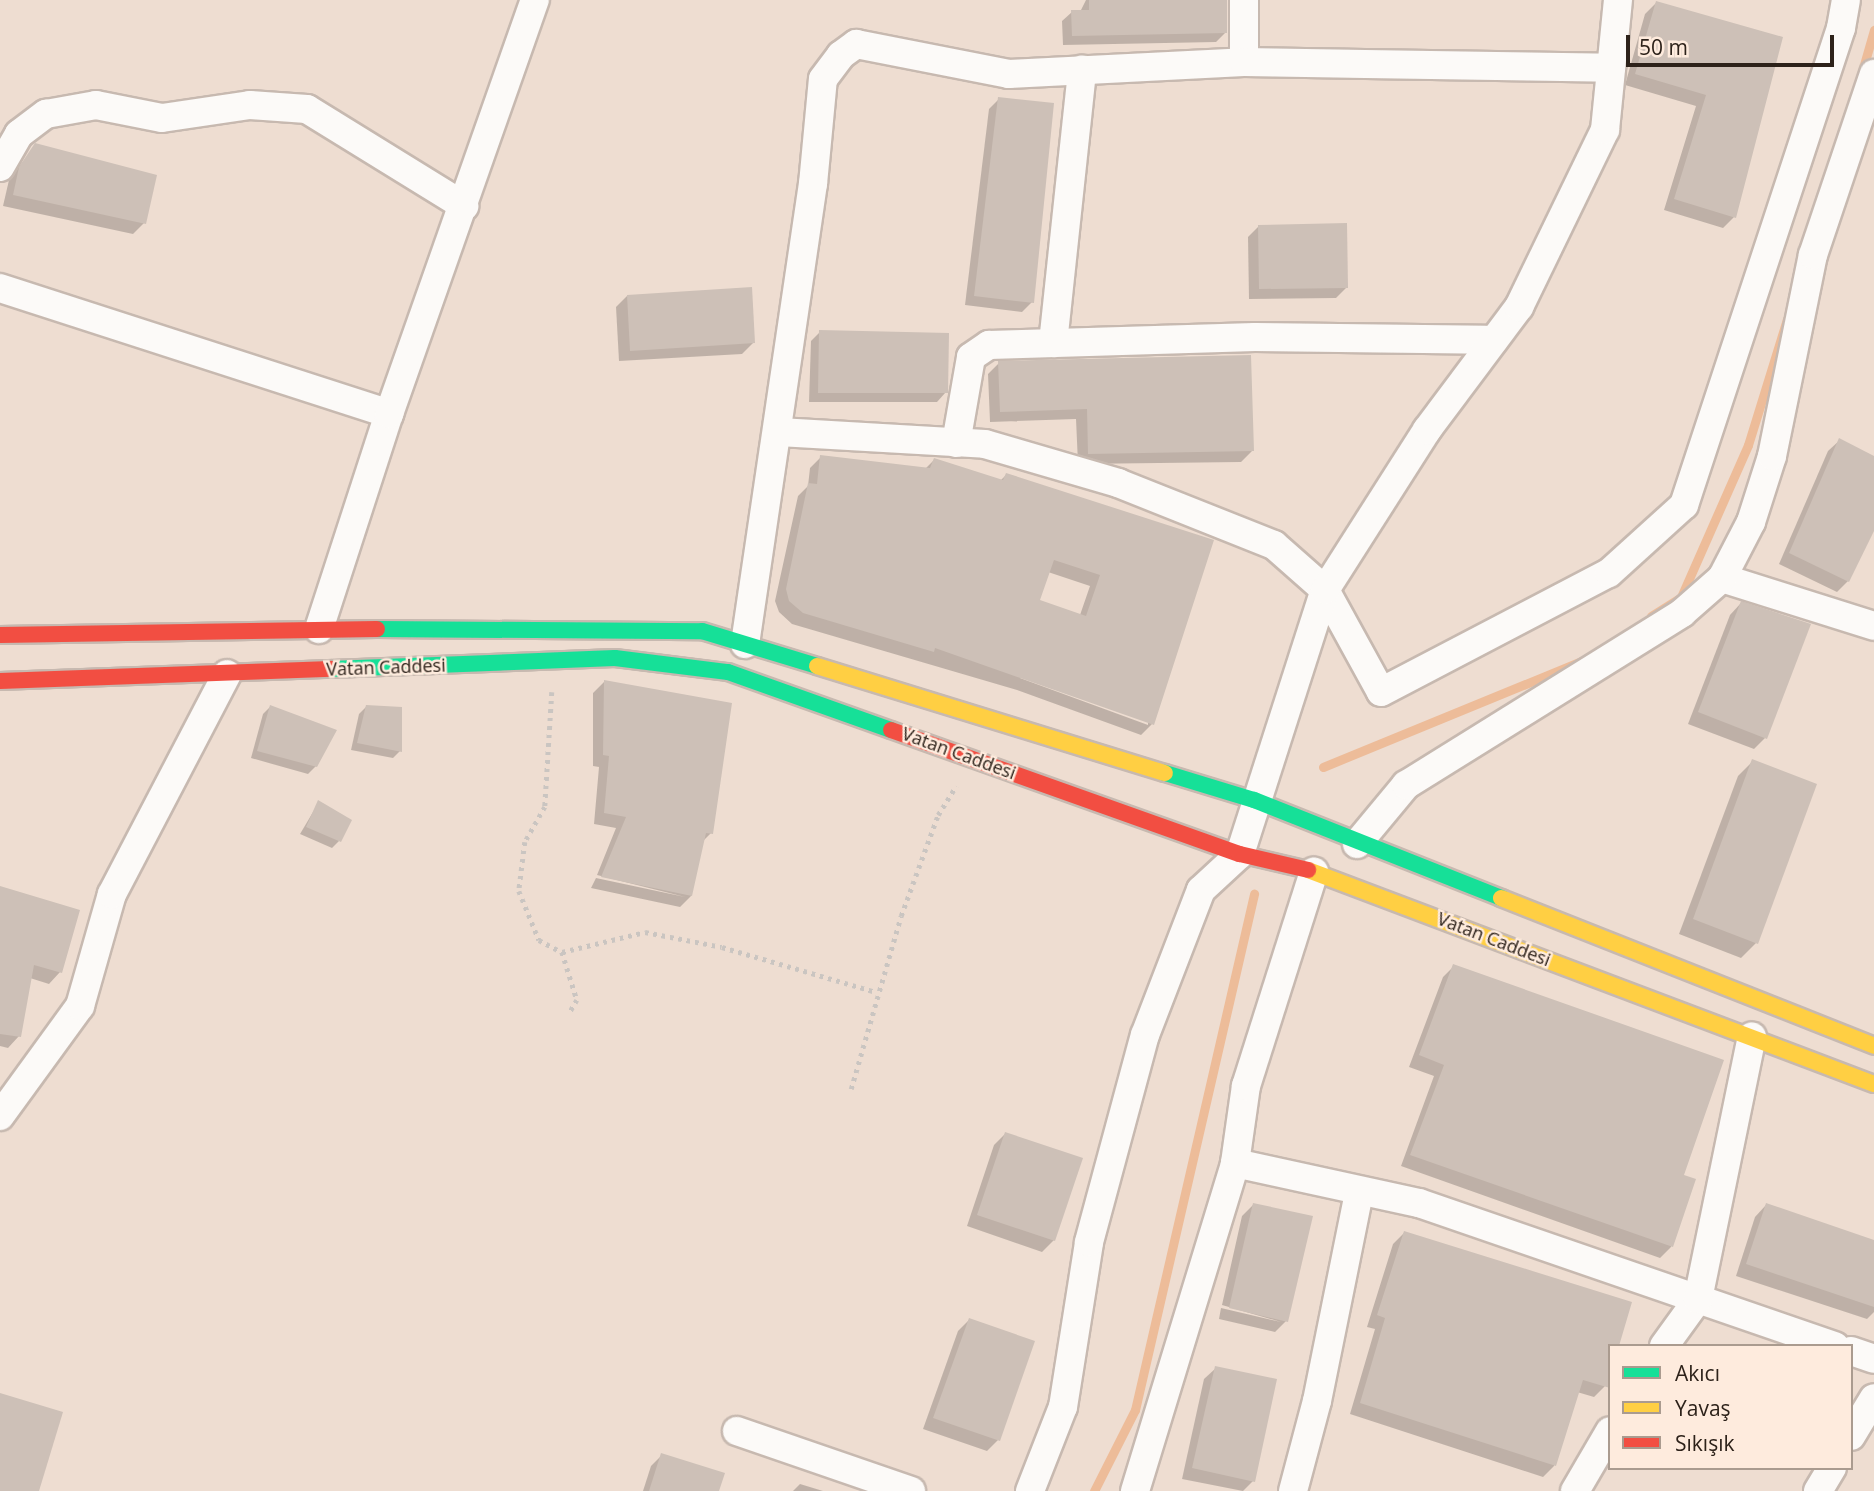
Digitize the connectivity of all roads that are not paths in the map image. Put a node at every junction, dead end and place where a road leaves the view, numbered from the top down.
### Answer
1 (535, 0) edge
2 (1244, 0) edge
3 (1618, 0) edge
4 (1846, 0) edge
5 (1244, 62) junction
6 (1611, 68) junction
7 (1082, 70) junction
8 (1874, 74) edge
9 (0, 167) edge
10 (464, 206) junction
11 (0, 288) edge
12 (1494, 340) junction
13 (1053, 343) junction
14 (389, 414) junction
15 (779, 432) junction
16 (956, 443) junction
17 (1722, 578) junction
18 (1325, 590) junction
19 (1874, 626) edge
20 (319, 629) junction
21 (0, 635) edge
22 (745, 644) junction
23 (227, 674) junction
24 (0, 681) edge
25 (1254, 800) junction
26 (1357, 844) junction
27 (1240, 854) junction
28 (1314, 871) junction
29 (1752, 1037) junction
30 (1874, 1046) edge
31 (1874, 1084) edge
32 (0, 1116) edge
33 (1235, 1163) junction
34 (1359, 1192) junction
35 (1698, 1299) junction
36 (1665, 1344) edge
37 (1829, 1344) edge
38 (1853, 1352) edge
39 (1874, 1359) edge
40 (1874, 1398) edge
41 (737, 1431) dead end
42 (1853, 1433) edge
43 (1608, 1434) edge
44 (1831, 1470) edge
45 (911, 1491) edge
46 (1030, 1491) edge
47 (1135, 1491) edge
48 (1293, 1491) edge
49 (1575, 1491) edge
50 (1818, 1491) edge

1 - 10 street
2 - 5 street
3 - 6 street
4 - 18 street
5 - 6 street
5 - 7 street
6 - 12 street
7 - 13 street
7 - 15 street
8 - 17 street
9 - 10 street
10 - 14 street
11 - 14 street
12 - 13 street
12 - 18 street
13 - 16 street
14 - 20 street
15 - 16 street
15 - 22 street
16 - 18 street
17 - 19 street
17 - 26 street
18 - 25 street
20 - 21 main road, Vatan Caddesi
20 - 22 main road, Vatan Caddesi
22 - 25 main road, Vatan Caddesi
23 - 24 main road, Vatan Caddesi
23 - 27 main road, Vatan Caddesi
23 - 32 street
25 - 26 main road, Vatan Caddesi
25 - 27 street
26 - 30 main road, Vatan Caddesi
27 - 28 main road, Vatan Caddesi
27 - 46 street
28 - 29 main road, Vatan Caddesi
28 - 33 street
29 - 31 main road, Vatan Caddesi
29 - 35 street
33 - 34 street
33 - 47 street
34 - 35 street
34 - 48 street
35 - 36 street
35 - 37 street
38 - 39 street
40 - 42 street
41 - 45 street
43 - 49 street
44 - 50 street

